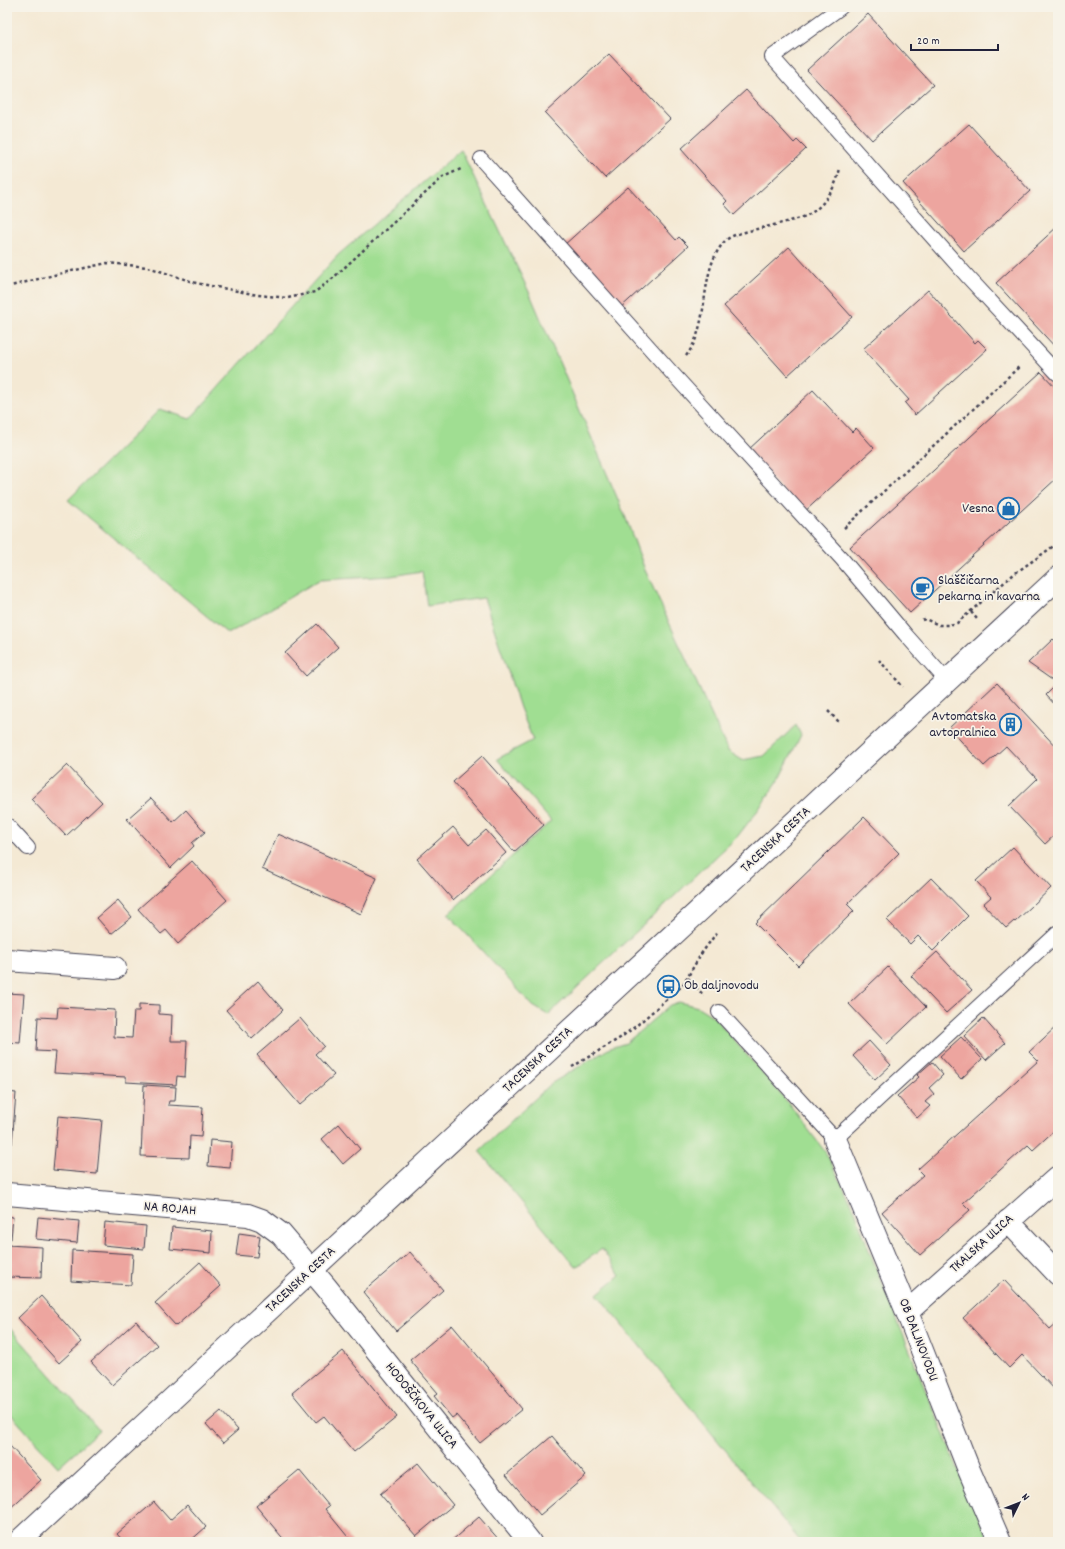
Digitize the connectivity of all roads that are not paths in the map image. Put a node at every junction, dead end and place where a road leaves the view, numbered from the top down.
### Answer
1 (841, 7) edge
2 (481, 159) road end
3 (1058, 374) edge
4 (1058, 578) edge
5 (947, 681) junction
6 (7, 825) edge
7 (28, 848) dead end
8 (1058, 933) edge
9 (7, 960) edge
10 (115, 968) dead end
11 (720, 1012) dead end
12 (836, 1139) junction
13 (1058, 1176) edge
14 (7, 1194) edge
15 (1008, 1221) junction
16 (312, 1270) junction
17 (1058, 1274) edge
18 (907, 1312) junction
19 (18, 1542) edge
20 (530, 1542) edge
21 (1000, 1542) edge

1 - 3 lane
2 - 5 lane
4 - 5 street, TACENSKA CESTA
5 - 16 street, TACENSKA CESTA
6 - 7 lane
8 - 12 lane
9 - 10 street
11 - 12 lane
12 - 18 street, OB DALJNOVODU
13 - 15 street, TKALSKA ULICA
14 - 16 street, NA ROJAH
15 - 17 street
15 - 18 street, TKALSKA ULICA
16 - 19 street, TACENSKA CESTA
16 - 20 street, HODOŠČKOVA ULICA
18 - 21 street, OB DALJNOVODU

